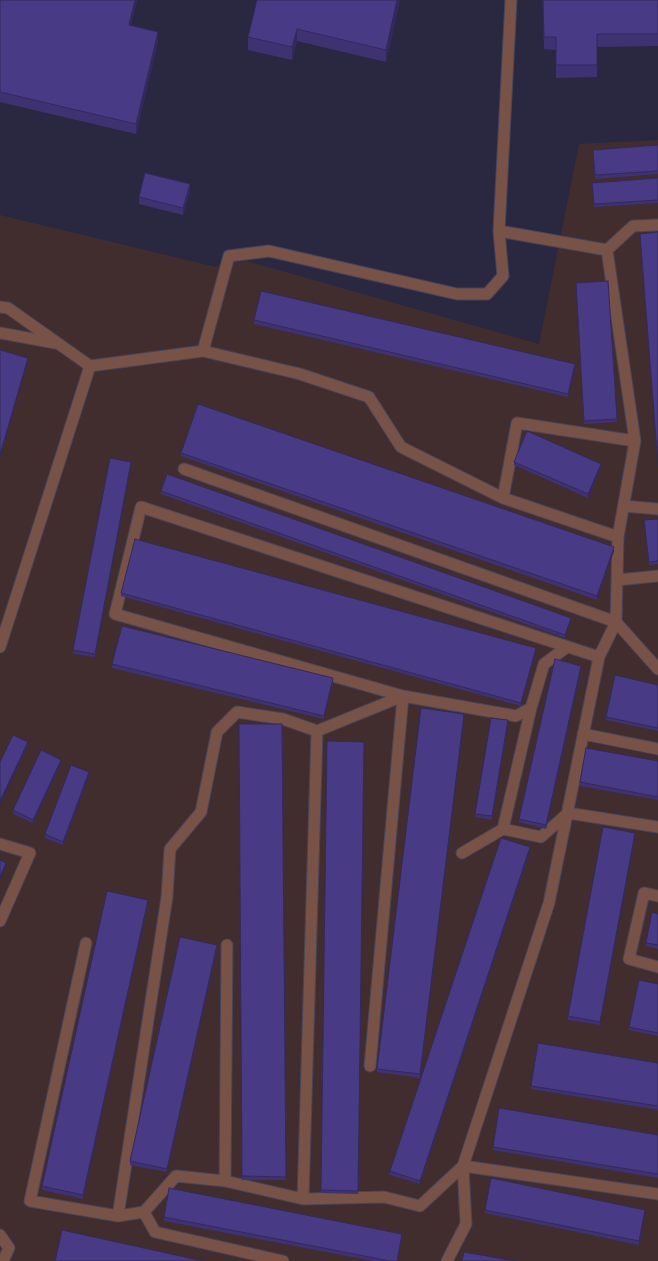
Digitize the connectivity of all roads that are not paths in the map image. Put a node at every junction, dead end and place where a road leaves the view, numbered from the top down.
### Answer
1 (511, 0) edge
2 (658, 225) edge
3 (499, 231) junction
4 (607, 250) junction
5 (0, 307) edge
6 (0, 333) edge
7 (59, 344) junction
8 (203, 351) junction
9 (90, 366) junction
10 (635, 441) junction
11 (184, 470) dead end
12 (503, 498) junction
13 (624, 506) junction
14 (658, 509) edge
15 (618, 538) junction
16 (658, 576) edge
17 (617, 580) junction
18 (616, 622) junction
19 (0, 647) edge
20 (567, 647) junction
21 (598, 657) junction
22 (658, 669) edge
23 (403, 696) junction
24 (530, 708) junction
25 (317, 731) junction
26 (583, 734) junction
27 (658, 749) edge
28 (568, 813) junction
29 (658, 827) edge
30 (503, 829) junction
31 (0, 844) edge
32 (462, 853) dead end
33 (658, 896) edge
34 (0, 921) edge
35 (86, 943) dead end
36 (227, 946) dead end
37 (658, 966) edge
38 (370, 1066) dead end
39 (464, 1166) junction
40 (225, 1181) junction
41 (658, 1194) edge
42 (304, 1199) junction
43 (144, 1212) junction
44 (118, 1216) junction
45 (0, 1236) edge
46 (2, 1261) edge
47 (283, 1261) edge
48 (447, 1261) edge

1 - 3 lane
2 - 4 lane
3 - 4 lane
3 - 8 lane
4 - 10 lane
5 - 7 lane
6 - 7 lane
7 - 9 lane
8 - 9 lane
8 - 12 lane
9 - 19 lane
10 - 12 lane
10 - 13 lane
11 - 18 lane
12 - 15 lane
13 - 14 lane
13 - 15 lane
15 - 17 lane
16 - 17 lane
17 - 18 lane
18 - 21 lane
18 - 22 lane
20 - 21 lane
20 - 23 lane
20 - 24 lane
21 - 26 lane
23 - 24 lane
23 - 25 lane
23 - 38 lane
24 - 30 lane
25 - 42 lane
25 - 44 lane
26 - 27 lane
26 - 28 lane
28 - 29 lane
28 - 30 lane
28 - 39 lane
30 - 32 lane
31 - 34 lane
33 - 37 lane
35 - 44 lane
36 - 40 lane
39 - 41 lane
39 - 42 lane
39 - 48 lane
40 - 42 lane
40 - 43 lane
43 - 44 lane
43 - 47 lane
45 - 46 lane

